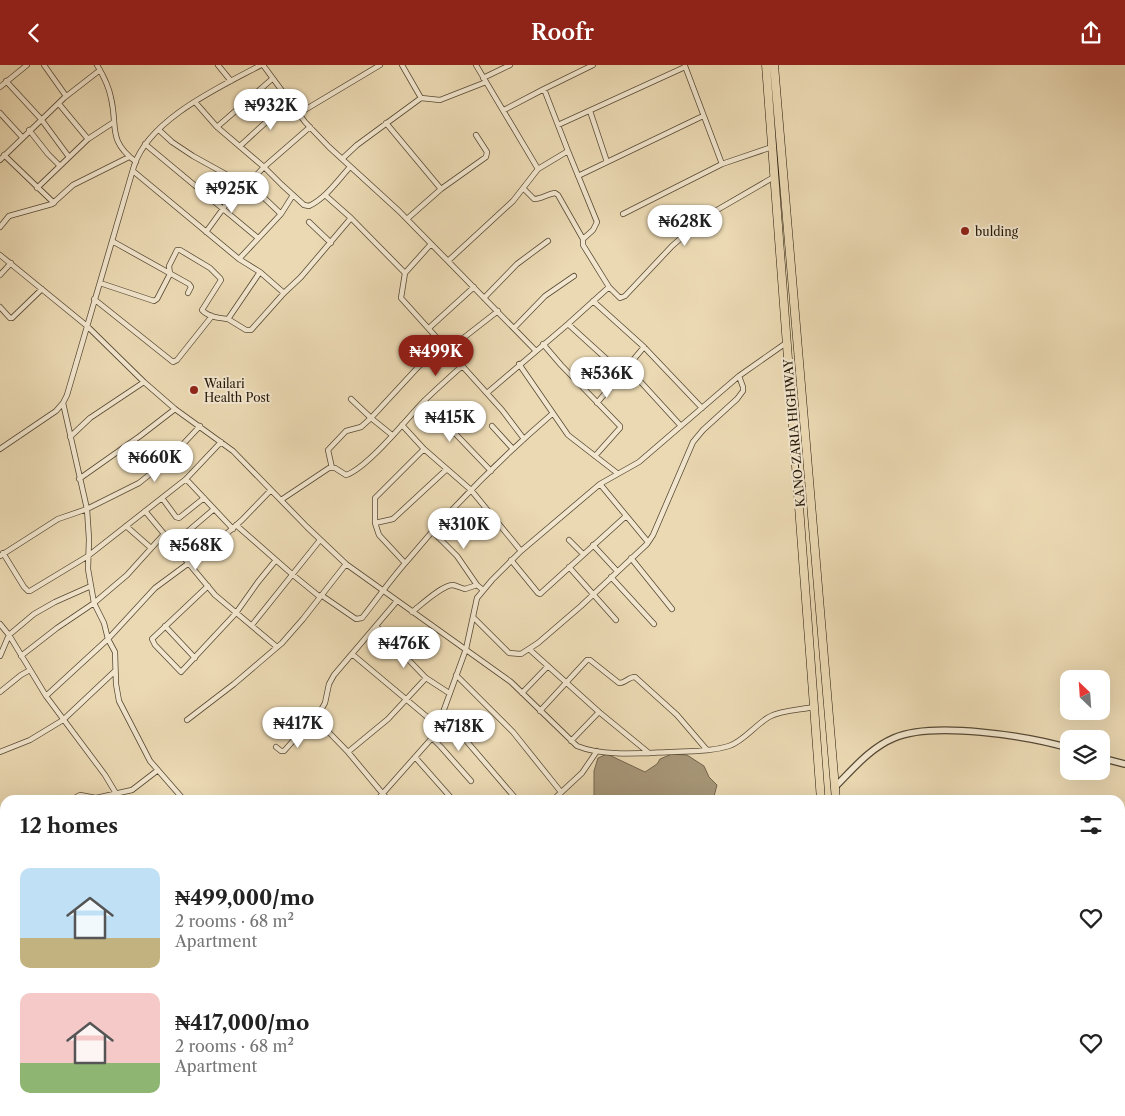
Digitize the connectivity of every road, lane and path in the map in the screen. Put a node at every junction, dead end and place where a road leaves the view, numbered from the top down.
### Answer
1 (28, 65) edge
2 (44, 65) edge
3 (218, 65) edge
4 (262, 65) edge
5 (380, 65) edge
6 (402, 65) edge
7 (476, 65) edge
8 (510, 65) edge
9 (593, 65) edge
10 (766, 65) edge
11 (774, 65) edge
12 (685, 66) edge
13 (98, 67) edge
14 (272, 79) junction
15 (484, 80) junction
16 (6, 81) junction
17 (231, 81) junction
18 (0, 87) edge
19 (544, 89) junction
20 (66, 96) junction
21 (420, 98) junction
22 (289, 101) junction
23 (195, 102) junction
24 (58, 103) junction
25 (504, 110) junction
26 (590, 111) junction
27 (0, 113) edge
28 (298, 113) junction
29 (703, 115) junction
30 (41, 119) junction
31 (114, 122) junction
32 (386, 123) junction
33 (558, 125) junction
34 (217, 127) junction
35 (310, 127) junction
36 (29, 130) junction
37 (158, 130) junction
38 (476, 135) dead end
39 (22, 137) junction
40 (88, 139) junction
41 (145, 144) junction
42 (240, 146) junction
43 (772, 147) junction
44 (568, 151) junction
45 (4, 155) junction
46 (69, 157) junction
47 (129, 157) junction
48 (342, 159) junction
49 (0, 160) edge
50 (136, 162) junction
51 (607, 162) junction
52 (722, 165) junction
53 (60, 166) junction
54 (264, 167) junction
55 (350, 167) junction
56 (538, 169) junction
57 (133, 171) junction
58 (578, 176) junction
59 (774, 177) junction
60 (244, 185) junction
61 (37, 188) junction
62 (441, 189) junction
63 (524, 189) junction
64 (293, 195) junction
65 (324, 195) junction
66 (54, 203) junction
67 (223, 210) junction
68 (0, 214) edge
69 (282, 214) junction
70 (623, 214) dead end
71 (351, 218) junction
72 (6, 219) junction
73 (407, 219) junction
74 (309, 222) dead end
75 (0, 227) edge
76 (206, 232) junction
77 (258, 238) junction
78 (584, 239) junction
79 (112, 241) junction
80 (548, 241) dead end
81 (331, 243) junction
82 (431, 244) junction
83 (0, 255) edge
84 (239, 259) junction
85 (448, 261) junction
86 (11, 263) junction
87 (260, 272) junction
88 (170, 273) junction
89 (405, 273) junction
90 (0, 275) edge
91 (574, 276) dead end
92 (100, 283) junction
93 (474, 287) junction
94 (608, 287) junction
95 (42, 289) junction
96 (188, 293) dead end
97 (284, 293) junction
98 (484, 298) junction
99 (94, 299) junction
100 (593, 301) junction
101 (0, 307) edge
102 (498, 311) junction
103 (212, 316) junction
104 (228, 319) junction
105 (568, 324) junction
106 (87, 326) junction
107 (429, 328) junction
108 (514, 328) junction
109 (787, 343) junction
110 (543, 344) junction
111 (644, 347) junction
112 (448, 350) junction
113 (536, 351) junction
114 (519, 364) junction
115 (462, 366) junction
116 (628, 368) junction
117 (623, 374) junction
118 (739, 377) junction
119 (144, 382) junction
120 (487, 393) junction
121 (351, 399) dead end
122 (424, 401) junction
123 (63, 403) junction
124 (597, 403) junction
125 (702, 408) junction
126 (175, 409) junction
127 (552, 414) junction
128 (371, 419) junction
129 (402, 425) junction
130 (681, 425) junction
131 (200, 426) junction
132 (492, 426) dead end
133 (392, 435) junction
134 (70, 437) junction
135 (524, 439) junction
136 (221, 442) junction
137 (0, 449) edge
138 (424, 449) junction
139 (513, 449) junction
140 (595, 456) junction
141 (332, 468) junction
142 (447, 469) junction
143 (491, 471) junction
144 (618, 473) junction
145 (79, 479) junction
146 (186, 479) junction
147 (600, 484) junction
148 (270, 490) junction
149 (471, 490) junction
150 (162, 498) junction
151 (204, 498) junction
152 (281, 500) junction
153 (87, 509) junction
154 (214, 509) junction
155 (145, 511) junction
156 (626, 515) junction
157 (375, 523) junction
158 (126, 526) junction
159 (234, 527) junction
160 (432, 531) junction
161 (164, 534) junction
162 (320, 540) junction
163 (569, 540) dead end
164 (648, 542) junction
165 (173, 544) junction
166 (593, 545) junction
167 (151, 548) junction
168 (521, 551) junction
169 (1, 554) edge
170 (583, 555) junction
171 (88, 557) junction
172 (631, 558) junction
173 (511, 559) junction
174 (276, 560) junction
175 (189, 563) junction
176 (405, 563) junction
177 (346, 564) junction
178 (569, 567) junction
179 (617, 571) junction
180 (293, 575) junction
181 (611, 577) junction
182 (477, 585) junction
183 (91, 586) junction
184 (208, 586) junction
185 (483, 590) junction
186 (384, 591) junction
187 (592, 595) junction
188 (321, 596) junction
189 (397, 601) junction
190 (94, 603) junction
191 (672, 609) dead end
192 (412, 612) junction
193 (236, 613) junction
194 (474, 617) junction
195 (616, 620) dead end
196 (654, 624) dead end
197 (252, 625) junction
198 (165, 626) junction
199 (376, 626) junction
200 (1, 628) edge
201 (9, 635) junction
202 (108, 639) junction
203 (277, 647) junction
204 (466, 649) junction
205 (529, 649) junction
206 (352, 654) junction
207 (0, 656) edge
208 (21, 657) junction
209 (195, 658) junction
210 (548, 666) junction
211 (30, 670) junction
212 (116, 671) junction
213 (456, 675) junction
214 (426, 678) junction
215 (567, 682) junction
216 (0, 692) edge
217 (449, 693) junction
218 (522, 693) junction
219 (46, 696) junction
220 (406, 700) junction
221 (814, 707) junction
222 (540, 711) junction
223 (599, 712) junction
224 (315, 718) junction
225 (442, 718) junction
226 (62, 719) junction
227 (187, 720) dead end
228 (438, 726) junction
229 (432, 738) junction
230 (571, 741) junction
231 (1060, 746) edge
232 (276, 747) dead end
233 (597, 751) junction
234 (707, 751) junction
235 (0, 752) edge
236 (348, 752) junction
237 (649, 753) junction
238 (415, 757) junction
239 (1110, 761) edge
240 (1125, 765) edge
241 (158, 770) junction
242 (471, 781) dead end
243 (835, 787) junction
244 (561, 792) junction
245 (117, 793) junction
246 (383, 794) joint
247 (109, 795) edge
248 (180, 795) edge
249 (449, 795) edge
250 (513, 795) edge
251 (558, 795) edge
252 (821, 795) edge
253 (836, 795) edge

1 - 16 street
2 - 20 street
3 - 17 street
4 - 14 street
4 - 17 street
5 - 28 street
6 - 21 street
7 - 15 street
8 - 15 street
9 - 19 street
10 - 43 highway, KANO-ZARIA HIGHWAY
11 - 243 highway, KANO-ZARIA HIGHWAY
12 - 26 street
12 - 29 street
13 - 20 street
13 - 31 street
14 - 22 street
14 - 34 street
15 - 21 street
15 - 25 street
16 - 18 street
16 - 30 street
17 - 23 street
19 - 25 street
19 - 33 street
20 - 24 street
21 - 32 street
22 - 28 street
22 - 42 street
23 - 34 street
23 - 37 street
24 - 30 street
24 - 40 street
25 - 56 street
26 - 33 street
26 - 51 street
27 - 39 street
28 - 35 street
29 - 51 street
29 - 52 street
30 - 36 street
30 - 46 street
31 - 40 street
31 - 47 street
32 - 48 street
32 - 62 street
33 - 44 street
34 - 42 street
35 - 48 street
35 - 54 street
36 - 39 street
36 - 53 street
37 - 41 street
37 - 60 street
38 - 62 street
39 - 45 street
40 - 46 street
41 - 50 street
41 - 67 street
42 - 54 street
43 - 52 street
43 - 59 highway, KANO-ZARIA HIGHWAY
44 - 56 street
44 - 58 street
45 - 49 street
45 - 61 street
46 - 53 street
47 - 50 street
47 - 66 street
48 - 55 street
50 - 57 street
51 - 58 street
52 - 70 street
53 - 61 street
54 - 60 street
54 - 64 street
55 - 65 street
55 - 73 street
56 - 63 street
57 - 76 street
57 - 79 street
58 - 78 street
59 - 94 street
59 - 109 highway, KANO-ZARIA HIGHWAY
60 - 67 street
60 - 69 street
61 - 66 street
62 - 73 street
63 - 78 street
63 - 85 street
64 - 65 street
64 - 69 street
65 - 71 street
66 - 72 street
67 - 76 street
67 - 77 street
68 - 72 street
69 - 77 street
71 - 81 street
71 - 89 street
72 - 75 street
73 - 82 street
74 - 81 street
76 - 84 street
77 - 84 street
78 - 94 street
79 - 88 street
79 - 92 street
80 - 98 street
81 - 97 street
82 - 85 street
82 - 89 street
83 - 86 street
84 - 87 street
85 - 93 street
86 - 90 street
86 - 95 street
87 - 97 street
87 - 104 street
88 - 92 street
88 - 96 street
88 - 103 street
89 - 107 street
91 - 108 street
92 - 99 street
93 - 98 street
93 - 107 street
94 - 100 street
95 - 101 street
95 - 106 street
97 - 104 street
98 - 102 street
99 - 103 street
99 - 106 street
100 - 105 street
100 - 111 street
102 - 108 street
102 - 112 street
103 - 104 street
105 - 110 street
105 - 117 street
106 - 119 street
106 - 123 street
107 - 112 street
108 - 113 street
109 - 118 street
109 - 221 highway, KANO-ZARIA HIGHWAY
110 - 113 street
110 - 124 street
111 - 116 street
111 - 125 street
112 - 115 street
112 - 128 street
113 - 114 street
114 - 120 street
114 - 127 street
115 - 120 street
115 - 122 street
116 - 117 street
116 - 130 street
117 - 124 street
118 - 125 street
118 - 164 street
119 - 126 street
119 - 134 street
120 - 135 street
121 - 128 street
122 - 129 street
122 - 143 street
123 - 134 street
123 - 137 street
124 - 140 street
125 - 130 street
126 - 131 street
126 - 145 street
127 - 135 street
127 - 140 street
128 - 133 street
128 - 141 street
129 - 133 street
129 - 138 street
130 - 144 street
131 - 136 street
131 - 153 street
132 - 139 street
133 - 141 street
134 - 145 street
135 - 139 street
136 - 146 street
136 - 148 street
138 - 142 street
138 - 157 street
139 - 143 street
140 - 144 street
141 - 152 street
142 - 149 street
142 - 157 street
143 - 149 street
144 - 147 street
145 - 153 street
146 - 150 street
146 - 151 street
147 - 156 street
147 - 168 street
148 - 152 street
148 - 159 street
149 - 160 street
149 - 168 street
150 - 151 street
150 - 155 street
151 - 154 street
152 - 162 street
153 - 169 street
153 - 171 street
154 - 159 street
154 - 165 street
155 - 158 street
155 - 161 street
156 - 164 street
156 - 166 street
157 - 176 street
158 - 167 street
158 - 171 street
159 - 174 street
159 - 175 street
160 - 176 street
160 - 182 street
161 - 165 street
161 - 167 street
162 - 177 street
162 - 180 street
163 - 170 street
164 - 172 street
165 - 175 street
166 - 170 street
166 - 179 street
167 - 190 street
168 - 173 street
169 - 171 street
170 - 178 street
171 - 183 street
172 - 179 street
172 - 191 street
173 - 178 street
173 - 185 street
174 - 180 street
174 - 193 street
175 - 184 street
175 - 202 street
176 - 186 street
177 - 186 street
177 - 188 street
178 - 187 street
179 - 181 street
180 - 188 street
180 - 197 street
181 - 187 street
181 - 196 street
182 - 185 street
182 - 192 street
183 - 190 street
183 - 201 street
184 - 193 street
184 - 198 street
185 - 194 street
186 - 188 street
186 - 189 street
187 - 195 street
187 - 205 street
188 - 203 street
189 - 192 street
189 - 199 street
190 - 202 street
190 - 208 street
192 - 204 street
193 - 197 street
193 - 209 street
194 - 204 street
194 - 205 street
197 - 203 street
198 - 209 street
198 - 209 street
199 - 206 street
199 - 214 street
200 - 201 street
201 - 207 street
201 - 208 street
202 - 212 street
202 - 219 street
203 - 227 street
204 - 213 street
204 - 218 street
205 - 210 street
206 - 220 street
206 - 224 street
208 - 211 street
210 - 215 street
210 - 218 street
211 - 216 street
211 - 219 street
212 - 226 street
212 - 241 street
213 - 217 street
213 - 244 street
214 - 217 street
214 - 220 street
215 - 222 street
215 - 223 street
215 - 234 street
217 - 225 street
218 - 222 street
219 - 226 street
220 - 228 street
220 - 236 street
221 - 234 street
221 - 252 highway, KANO-ZARIA HIGHWAY
222 - 230 street
223 - 230 street
223 - 237 street
224 - 232 street
224 - 236 street
225 - 228 street
225 - 250 street
226 - 235 street
226 - 245 street
228 - 229 street
229 - 238 street
229 - 242 street
230 - 233 street
231 - 243 street
233 - 237 street
233 - 244 street
234 - 237 street
236 - 246 street
238 - 246 street
238 - 249 street
239 - 240 street
241 - 245 street
241 - 248 street
243 - 253 highway, KANO-ZARIA HIGHWAY
244 - 251 street
245 - 247 street

